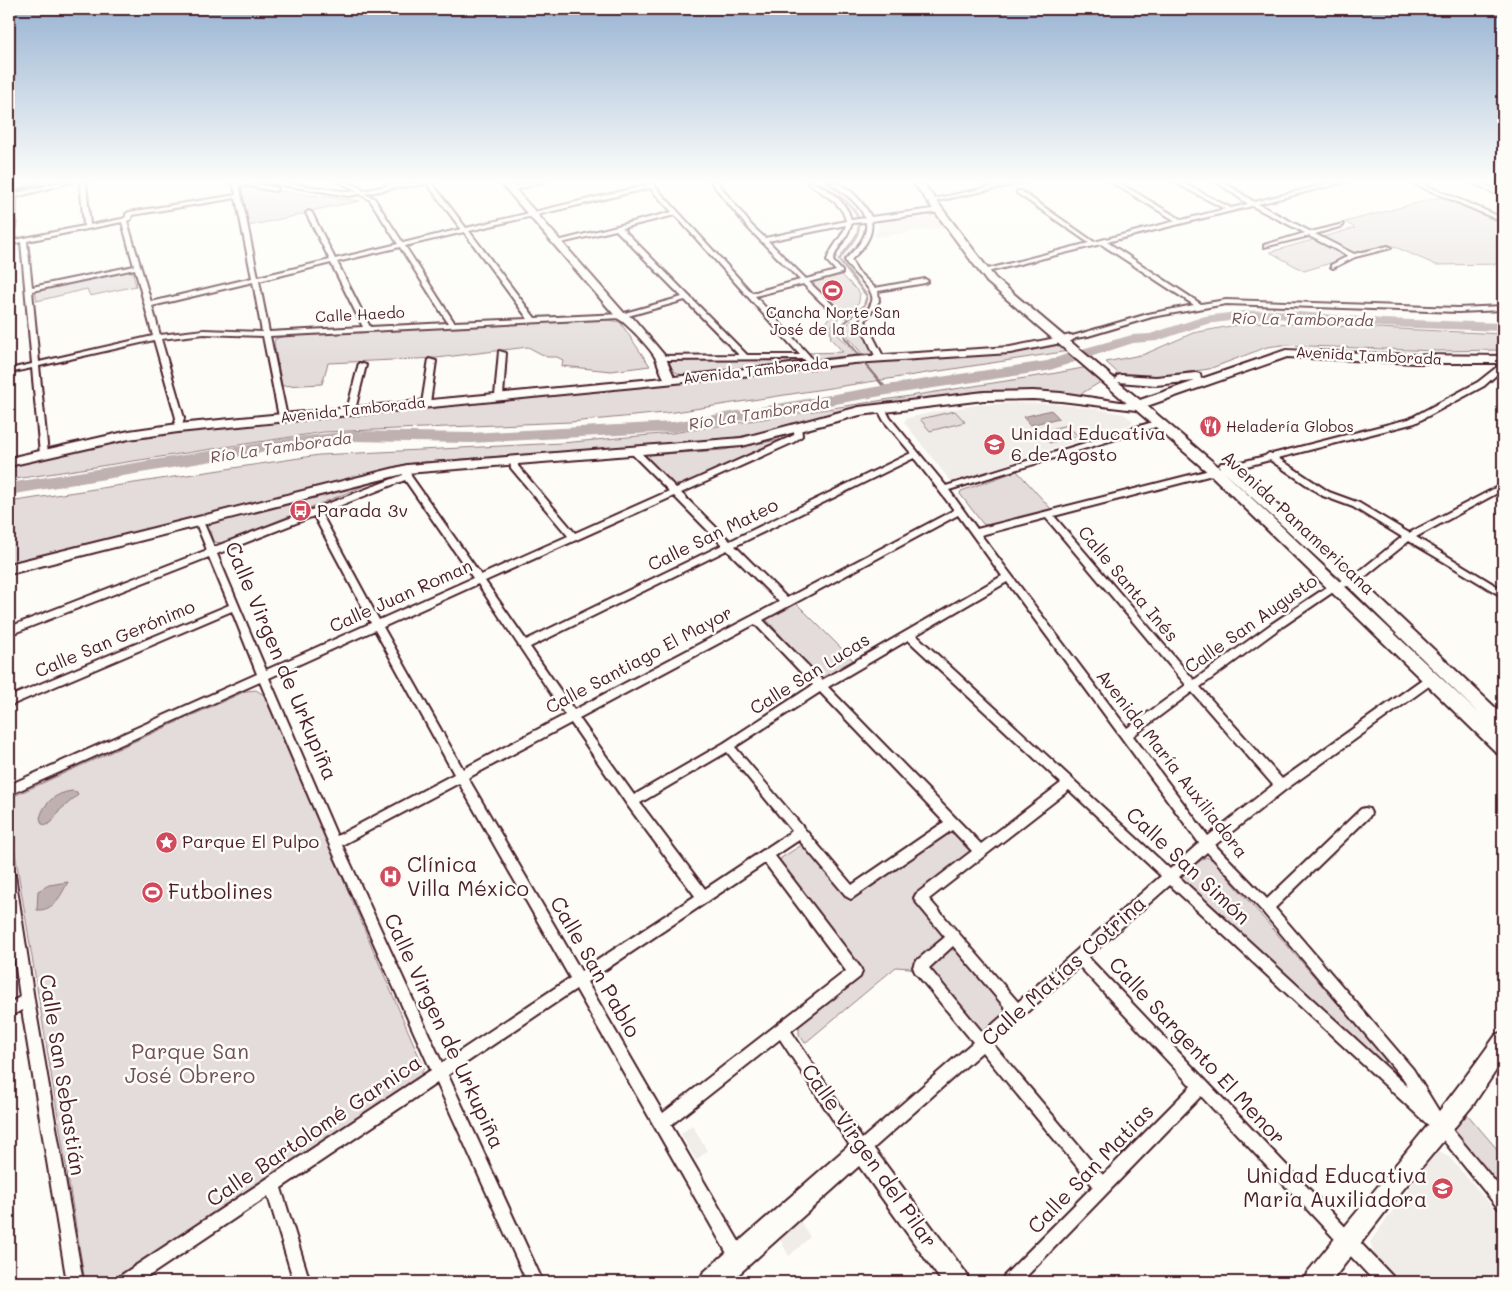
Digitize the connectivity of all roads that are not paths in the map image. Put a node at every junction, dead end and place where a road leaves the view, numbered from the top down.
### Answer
1 (24, 242) edge
2 (130, 242) edge
3 (248, 242) edge
4 (325, 242) edge
5 (400, 242) edge
6 (414, 242) edge
7 (474, 242) edge
8 (557, 242) edge
9 (632, 242) edge
10 (702, 242) edge
11 (766, 242) edge
12 (839, 242) edge
13 (862, 242) edge
14 (966, 242) edge
15 (969, 242) edge
16 (1091, 242) edge
17 (1102, 242) edge
18 (1103, 242) edge
19 (1280, 242) edge
20 (1326, 242) edge
21 (1094, 244) junction
22 (402, 245) junction
23 (1266, 246) dead end
24 (1388, 248) dead end
25 (1353, 256) junction
26 (334, 260) junction
27 (1333, 266) dead end
28 (137, 267) junction
29 (989, 270) junction
30 (255, 279) junction
31 (805, 282) junction
32 (925, 282) dead end
33 (29, 290) junction
34 (873, 290) junction
35 (750, 295) junction
36 (685, 298) junction
37 (147, 305) junction
38 (1200, 306) junction
39 (1503, 308) edge
40 (848, 315) dead end
41 (622, 316) junction
42 (532, 319) junction
43 (452, 324) junction
44 (367, 328) junction
45 (268, 334) junction
46 (158, 337) junction
47 (1072, 344) junction
48 (502, 353) dead end
49 (745, 357) junction
50 (1501, 357) edge
51 (880, 358) junction
52 (432, 361) dead end
53 (809, 361) junction
54 (662, 363) junction
55 (37, 364) junction
56 (362, 365) dead end
57 (9, 371) edge
58 (1196, 377) junction
59 (671, 380) junction
60 (1116, 380) junction
61 (499, 396) junction
62 (1089, 400) junction
63 (1140, 400) junction
64 (426, 403) junction
65 (880, 408) junction
66 (351, 410) junction
67 (283, 417) junction
68 (1159, 423) junction
69 (798, 427) junction
70 (178, 428) junction
71 (634, 451) junction
72 (44, 454) junction
73 (916, 454) junction
74 (1269, 456) junction
75 (514, 460) junction
76 (9, 462) edge
77 (1221, 469) junction
78 (407, 472) junction
79 (1503, 486) edge
80 (944, 489) junction
81 (674, 492) junction
82 (960, 510) junction
83 (316, 511) junction
84 (1049, 515) junction
85 (199, 521) junction
86 (975, 534) junction
87 (1408, 537) junction
88 (574, 538) junction
89 (729, 545) junction
90 (212, 552) junction
91 (9, 569) edge
92 (1008, 577) junction
93 (481, 579) junction
94 (1353, 582) junction
95 (1336, 585) junction
96 (1503, 594) edge
97 (786, 603) junction
98 (235, 606) junction
99 (756, 619) junction
100 (376, 626) junction
101 (9, 631) edge
102 (908, 634) junction
103 (525, 645) junction
104 (263, 676) junction
105 (1432, 678) junction
106 (1193, 686) junction
107 (819, 687) junction
108 (9, 702) edge
109 (572, 716) junction
110 (1503, 726) edge
111 (1125, 736) junction
112 (728, 746) junction
113 (1503, 748) edge
114 (461, 775) junction
115 (1070, 782) junction
116 (1281, 786) junction
117 (9, 790) edge
118 (632, 802) junction
119 (1366, 813) dead end
120 (953, 824) junction
121 (800, 832) junction
122 (335, 843) junction
123 (1207, 844) junction
124 (981, 852) junction
125 (767, 856) junction
126 (9, 875) edge
127 (1170, 876) junction
128 (703, 898) junction
129 (1267, 908) junction
130 (954, 938) junction
131 (1079, 957) junction
132 (578, 981) junction
133 (27, 1000) junction
134 (9, 1010) edge
135 (1018, 1012) junction
136 (782, 1029) junction
137 (983, 1042) junction
138 (1503, 1044) edge
139 (440, 1073) junction
140 (1201, 1086) junction
141 (662, 1123) junction
142 (1440, 1126) junction
143 (861, 1150) junction
144 (272, 1185) junction
145 (1103, 1187) junction
146 (1503, 1203) edge
147 (1348, 1241) junction
148 (739, 1258) junction
149 (75, 1282) edge
150 (126, 1282) edge
151 (302, 1282) edge
152 (536, 1282) edge
153 (712, 1282) edge
154 (957, 1282) edge
155 (1010, 1282) edge
156 (1316, 1282) edge
157 (1386, 1282) edge

1 - 33 street
2 - 28 street
3 - 30 street
4 - 26 street
5 - 22 street
6 - 22 street
7 - 42 street
8 - 41 main road
9 - 36 street
10 - 35 street
11 - 31 street
12 - 31 street
13 - 34 street
14 - 29 main road, Avenida Panamericana
15 - 29 main road, Avenida Panamericana
16 - 21 street
17 - 21 street
18 - 38 street
19 - 23 street
20 - 25 street
21 - 29 street
22 - 26 street
22 - 43 street
24 - 25 street
25 - 27 street
26 - 30 street
26 - 44 street
28 - 33 street
28 - 37 street
29 - 47 main road, Avenida Panamericana
30 - 37 street
30 - 45 street
31 - 35 street
31 - 40 street
32 - 34 street
33 - 55 street
34 - 51 street
35 - 53 street
36 - 41 street, Calle Haedo
36 - 49 street
37 - 46 street
38 - 39 street, Avenida Tamborada
38 - 47 street, Avenida Tamborada
41 - 42 street, Calle Haedo
41 - 54 main road
42 - 43 street, Calle Haedo
43 - 44 street, Calle Haedo
44 - 45 street, Calle Haedo
45 - 46 street, Calle Haedo
45 - 67 street
46 - 55 street, Calle Haedo
46 - 70 street
47 - 51 main road, Avenida Tamborada
47 - 60 main road, Avenida Panamericana
48 - 61 street
49 - 53 street
49 - 54 street
50 - 58 main road, Avenida Tamborada
50 - 63 main road, Avenida Tamborada
50 - 74 street
51 - 53 main road, Avenida Tamborada
52 - 64 street
53 - 59 main road, Avenida Tamborada
54 - 59 main road
55 - 57 street, Calle Haedo
55 - 72 street
56 - 66 street
58 - 60 main road
58 - 63 main road, Avenida Tamborada
59 - 61 main road, Avenida Tamborada
60 - 62 main road
60 - 63 main road, Avenida Panamericana
61 - 64 main road, Avenida Tamborada
62 - 63 main road, Avenida Tamborada
62 - 65 main road, Avenida Tamborada
63 - 68 main road, Avenida Panamericana
63 - 77 main road, Avenida Panamericana
64 - 66 main road, Avenida Tamborada
65 - 69 main road, Avenida Tamborada
65 - 73 street, Avenida María Auxiliadora
66 - 67 main road, Avenida Tamborada
67 - 70 main road, Avenida Tamborada
68 - 77 main road, Avenida Panamericana
68 - 80 street
69 - 71 main road, Avenida Tamborada
69 - 81 street, Calle Juan Roman
70 - 72 main road, Avenida Tamborada
71 - 75 main road, Avenida Tamborada
71 - 81 street
72 - 76 main road, Avenida Tamborada
73 - 80 street, Avenida María Auxiliadora
73 - 89 street, Calle San Mateo
74 - 77 street
74 - 87 street
75 - 78 main road, Avenida Tamborada
75 - 88 street
77 - 84 street
77 - 94 main road, Avenida Panamericana
77 - 95 main road, Avenida Panamericana
78 - 83 street
78 - 85 main road, Avenida Tamborada
78 - 93 street
79 - 87 street, Calle San Augusto
80 - 82 street, Avenida María Auxiliadora
81 - 88 street, Calle Juan Roman
81 - 89 street
82 - 86 street, Avenida María Auxiliadora
82 - 97 street, Calle Santiago El Mayor
83 - 90 street
83 - 100 street, Calle San Pablo
84 - 86 street
84 - 106 street, Calle Santa Inés
85 - 90 street, Calle Virgen de Urkupiña
85 - 91 main road, Avenida Tamborada
86 - 92 street, Avenida María Auxiliadora
87 - 94 street, Calle San Augusto
87 - 96 street
88 - 93 street, Calle Juan Roman
89 - 97 street
89 - 103 street, Calle San Mateo
90 - 98 street, Calle Virgen de Urkupiña
90 - 101 street
92 - 102 street, Calle San Lucas
92 - 111 street, Avenida María Auxiliadora
93 - 100 street, Calle Juan Roman
93 - 103 street
94 - 95 street, Calle San Augusto
94 - 110 main road, Avenida Panamericana
95 - 105 main road, Avenida Panamericana
95 - 106 street, Calle San Augusto
97 - 99 street, Calle Santiago El Mayor
98 - 104 street, Calle Virgen de Urkupiña
98 - 108 street, Calle San Gerónimo
99 - 107 street
99 - 109 street, Calle Santiago El Mayor
100 - 104 street, Calle Juan Roman
100 - 114 street, Calle San Pablo
102 - 107 street, Calle San Lucas
102 - 115 street, Calle San Simón
103 - 109 street
104 - 117 street, Calle Juan Roman
104 - 122 street, Calle Virgen de Urkupiña
105 - 113 main road, Avenida Panamericana
105 - 116 street, Calle Matías Cotrina
106 - 111 street, Calle San Augusto
106 - 116 street, Calle Santa Inés
107 - 112 street, Calle San Lucas
107 - 120 street
109 - 114 street, Calle Santiago El Mayor
109 - 118 street
111 - 123 street, Avenida María Auxiliadora
112 - 118 street, Calle San Lucas
112 - 121 street
114 - 122 street, Calle Santiago El Mayor
114 - 132 street, Calle San Pablo
115 - 124 street
115 - 127 street, Calle San Simón
116 - 123 street, Calle Matías Cotrina
118 - 128 street
119 - 129 street
120 - 121 street
120 - 124 street
121 - 125 street, Calle Bartolomé Garnica
122 - 139 street, Calle Virgen de Urkupiña
123 - 127 street, Calle Matías Cotrina
123 - 129 street, Avenida María Auxiliadora
124 - 130 street
125 - 128 street, Calle Bartolomé Garnica
125 - 136 street
126 - 133 street, Calle San Sebastián
127 - 131 street, Calle Matías Cotrina
127 - 142 street, Calle San Simón
128 - 132 street, Calle Bartolomé Garnica
129 - 142 street, Avenida María Auxiliadora
130 - 135 street
130 - 137 street
131 - 135 street, Calle Matías Cotrina
131 - 140 street, Calle Sargento El Menor
132 - 139 street, Calle Bartolomé Garnica
132 - 141 street, Calle San Pablo
133 - 134 street
133 - 149 street, Calle San Sebastián
135 - 137 street, Calle Matías Cotrina
136 - 141 street
136 - 143 street, Calle Virgen del Pilar
137 - 143 street, Calle Matías Cotrina
137 - 145 street
138 - 142 main road
139 - 144 street, Calle Bartolomé Garnica
139 - 152 street, Calle Virgen de Urkupiña
140 - 145 street, Calle San Matias
140 - 147 street, Calle Sargento El Menor
141 - 148 street, Calle San Pablo
142 - 146 street, Avenida María Auxiliadora
142 - 147 main road
143 - 148 main road, Calle Matías Cotrina
143 - 154 main road, Calle Virgen del Pilar
144 - 150 street, Calle Bartolomé Garnica
144 - 151 street
145 - 155 street, Calle San Matias
147 - 156 main road
147 - 157 street, Calle Sargento El Menor
148 - 153 main road, Calle Matías Cotrina

